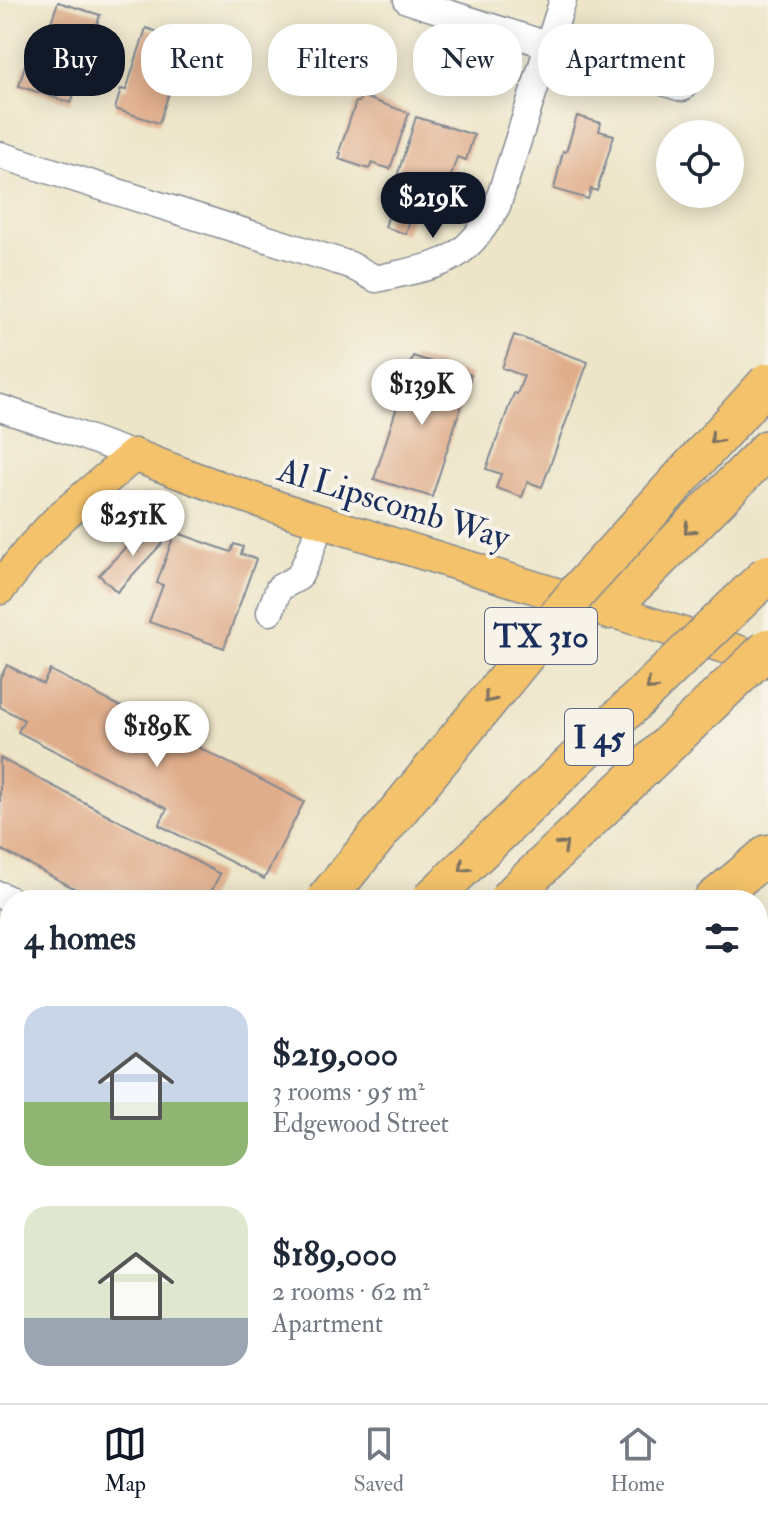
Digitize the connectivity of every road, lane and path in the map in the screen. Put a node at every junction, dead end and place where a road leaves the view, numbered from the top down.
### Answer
1 (407, 0) edge
2 (563, 0) edge
3 (556, 24) edge
4 (538, 42) edge
5 (538, 79) edge
6 (0, 155) edge
7 (768, 382) edge
8 (0, 408) edge
9 (766, 451) edge
10 (134, 455) junction
11 (321, 522) junction
12 (768, 574) edge
13 (0, 588) edge
14 (609, 610) junction
15 (270, 612) dead end
16 (768, 648) edge
17 (768, 661) edge
18 (768, 854) edge
19 (333, 890) edge
20 (440, 890) edge
21 (517, 890) edge
22 (725, 890) edge

1 - 4 street
2 - 3 street
5 - 6 street
7 -> 19 highway, TX 310, bridge
8 - 10 street, Al Lipscomb Way
9 -> 14 highway
10 - 11 main road, Al Lipscomb Way
10 - 13 main road
11 - 14 main road, Al Lipscomb Way
11 - 15 street
12 -> 20 highway, I 45, bridge
14 - 17 main road, Al Lipscomb Way
21 -> 16 highway, I 45, bridge
18 - 22 highway

